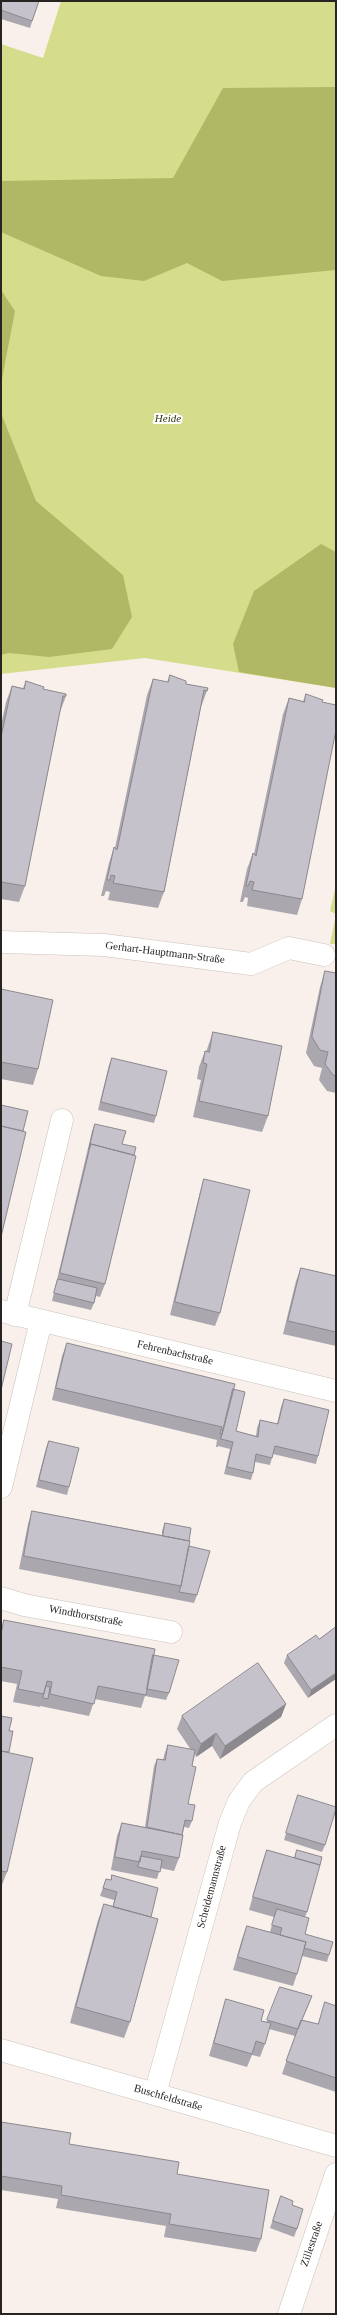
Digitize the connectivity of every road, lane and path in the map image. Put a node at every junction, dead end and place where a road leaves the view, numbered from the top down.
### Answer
1 (1, 942) edge
2 (324, 955) dead end
3 (62, 1120) dead end
4 (8, 1313) edge
5 (41, 1321) junction
6 (336, 1391) edge
7 (1, 1487) edge
8 (1, 1598) edge
9 (171, 1632) dead end
10 (336, 1725) edge
11 (1, 2050) edge
12 (155, 2094) junction
13 (336, 2146) edge
14 (336, 2174) edge
15 (289, 2314) edge

1 - 2 street, Gerhart-Hauptmann-Straße
3 - 4 street, Fehrenbachstraße
4 - 5 street, Fehrenbachstraße
5 - 6 street, Fehrenbachstraße
5 - 7 street
8 - 9 street, Windthorststraße
10 - 12 street, Scheidemannstraße
11 - 12 street, Buschfeldstraße
12 - 13 street, Buschfeldstraße
14 - 15 street, Zillestraße

